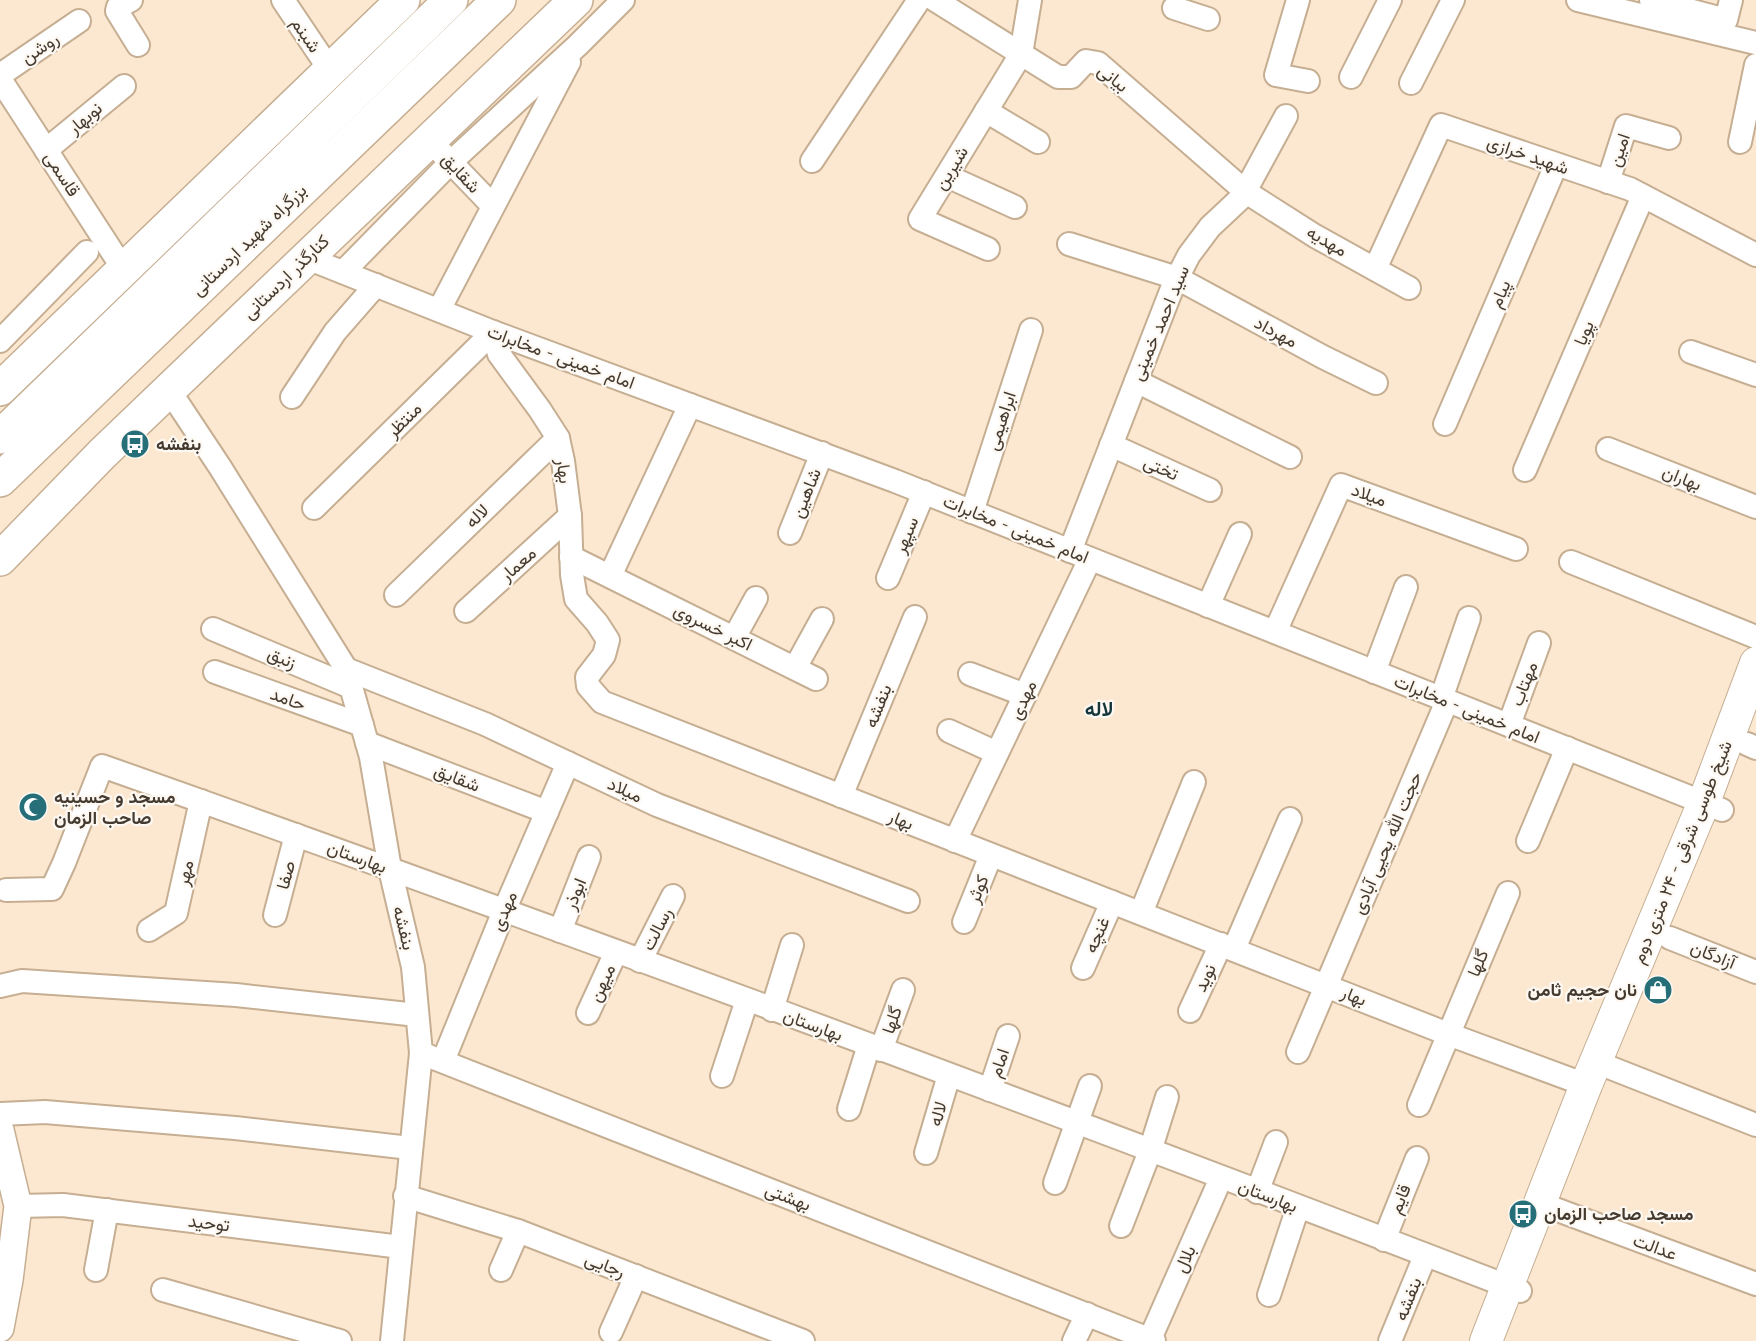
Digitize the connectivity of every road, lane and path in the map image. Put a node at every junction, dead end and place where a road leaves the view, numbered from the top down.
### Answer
1 (131, 0) edge
2 (283, 0) edge
3 (403, 0) edge
4 (451, 0) edge
5 (499, 0) edge
6 (576, 0) edge
7 (623, 0) edge
8 (920, 0) edge
9 (935, 0) edge
10 (1030, 0) edge
11 (1298, 0) edge
12 (1390, 0) edge
13 (1453, 0) edge
14 (1578, 0) edge
15 (1651, 0) edge
16 (1731, 0) edge
17 (1173, 12) edge
18 (1208, 19) dead end
19 (79, 21) dead end
20 (1756, 43) edge
21 (138, 45) dead end
22 (578, 45) junction
23 (1021, 54) junction
24 (1756, 65) edge
25 (330, 70) junction
26 (0, 77) edge
27 (1351, 77) dead end
28 (1308, 81) dead end
29 (1411, 83) dead end
30 (124, 86) dead end
31 (986, 111) junction
32 (1286, 116) dead end
33 (1669, 138) dead end
34 (1038, 142) dead end
35 (1740, 142) dead end
36 (46, 150) junction
37 (440, 150) junction
38 (812, 160) dead end
39 (1556, 165) junction
40 (947, 176) junction
41 (1608, 182) junction
42 (1246, 192) junction
43 (1643, 196) junction
44 (493, 206) junction
45 (1015, 207) dead end
46 (1069, 244) dead end
47 (988, 249) dead end
48 (87, 252) dead end
49 (1756, 255) edge
50 (307, 258) junction
51 (1375, 269) junction
52 (124, 270) junction
53 (343, 272) junction
54 (1177, 278) junction
55 (376, 285) junction
56 (1409, 288) dead end
57 (132, 309) junction
58 (439, 310) junction
59 (1031, 330) dead end
60 (493, 332) junction
61 (0, 341) edge
62 (1691, 352) dead end
63 (1756, 375) edge
64 (1136, 381) junction
65 (1376, 383) dead end
66 (0, 389) edge
67 (169, 390) junction
68 (292, 397) dead end
69 (690, 405) junction
70 (1445, 424) dead end
71 (0, 425) edge
72 (0, 437) edge
73 (558, 438) junction
74 (1111, 445) junction
75 (1608, 449) dead end
76 (822, 453) junction
77 (1290, 457) dead end
78 (1525, 470) dead end
79 (0, 480) edge
80 (1210, 490) dead end
81 (924, 492) junction
82 (1756, 507) edge
83 (314, 508) dead end
84 (972, 512) junction
85 (570, 516) junction
86 (790, 533) dead end
87 (1240, 534) dead end
88 (1516, 549) dead end
89 (1080, 555) junction
90 (572, 557) junction
91 (0, 559) edge
92 (1571, 562) dead end
93 (610, 576) junction
94 (888, 578) dead end
95 (1406, 587) dead end
96 (396, 595) dead end
97 (756, 598) dead end
98 (1208, 606) junction
99 (466, 611) dead end
100 (915, 617) dead end
101 (1469, 618) dead end
102 (822, 619) dead end
103 (213, 629) dead end
104 (1275, 632) junction
105 (734, 638) junction
106 (1756, 638) edge
107 (1539, 643) dead end
108 (1756, 663) edge
109 (795, 668) junction
110 (215, 672) dead end
111 (1374, 672) junction
112 (970, 674) dead end
113 (349, 678) junction
114 (816, 679) dead end
115 (1025, 695) junction
116 (1444, 700) junction
117 (1509, 725) junction
118 (949, 731) dead end
119 (364, 734) junction
120 (1753, 737) edge
121 (1566, 748) junction
122 (998, 753) junction
123 (568, 763) junction
124 (1194, 783) dead end
125 (841, 796) junction
126 (201, 801) junction
127 (1713, 806) junction
128 (547, 812) junction
129 (1290, 819) dead end
130 (296, 835) junction
131 (956, 841) junction
132 (1528, 841) dead end
133 (991, 855) junction
134 (589, 856) dead end
135 (390, 869) junction
136 (6, 890) dead end
137 (1508, 893) dead end
138 (674, 896) dead end
139 (908, 901) dead end
140 (1112, 902) junction
141 (504, 911) junction
142 (1141, 913) junction
143 (275, 915) dead end
144 (964, 922) dead end
145 (148, 930) dead end
146 (560, 931) junction
147 (1670, 938) junction
148 (792, 945) dead end
149 (1227, 946) junction
150 (616, 952) junction
151 (640, 961) junction
152 (1083, 968) dead end
153 (1756, 972) edge
154 (1326, 985) junction
155 (0, 986) edge
156 (903, 990) dead end
157 (747, 1000) junction
158 (772, 1010) junction
159 (1190, 1011) dead end
160 (588, 1013) dead end
161 (417, 1015) junction
162 (1448, 1034) junction
163 (1008, 1036) dead end
164 (875, 1048) junction
165 (421, 1053) junction
166 (1298, 1053) dead end
167 (443, 1061) junction
168 (949, 1075) junction
169 (722, 1076) dead end
170 (1598, 1076) junction
171 (1090, 1086) dead end
172 (990, 1090) junction
173 (1167, 1097) dead end
174 (1419, 1105) dead end
175 (849, 1109) dead end
176 (0, 1114) edge
177 (1077, 1123) junction
178 (1756, 1125) edge
179 (0, 1130) edge
180 (1276, 1142) dead end
181 (410, 1148) junction
182 (1150, 1151) junction
183 (926, 1153) dead end
184 (1417, 1158) dead end
185 (1221, 1178) junction
186 (1055, 1183) dead end
187 (1257, 1192) junction
188 (405, 1196) junction
189 (18, 1206) junction
190 (1298, 1208) junction
191 (1555, 1209) junction
192 (107, 1210) junction
193 (1121, 1226) dead end
194 (518, 1231) junction
195 (1384, 1240) junction
196 (401, 1247) junction
197 (1425, 1256) junction
198 (96, 1270) dead end
199 (501, 1270) dead end
200 (636, 1276) junction
201 (5, 1279) edge
202 (1756, 1284) edge
203 (1514, 1289) junction
204 (163, 1290) dead end
205 (1269, 1294) dead end
206 (1087, 1314) junction
207 (0, 1328) edge
208 (611, 1332) dead end
209 (1152, 1340) edge
210 (340, 1341) edge
211 (392, 1341) edge
212 (803, 1341) edge
213 (1074, 1341) edge
214 (1390, 1341) edge
215 (1486, 1341) edge
216 (1502, 1341) edge

1 - 21 street
2 - 25 street, شبنم
3 - 25 main road
4 - 57 main road, بزرگراه شهید اردستانی
5 - 79 main road, بزرگراه شهید اردستانی
6 - 37 main road, کنارگذر اردستانی
7 - 22 street
8 - 38 street
9 - 23 street, بیانی
10 - 23 street
11 - 28 street
12 - 27 street
13 - 29 street
14 - 20 street
15 - 16 street
17 - 18 street
19 - 26 street, روشن
22 - 37 street
22 - 44 street
23 - 31 street, شیرین
23 - 42 street, بیانی
24 - 35 street
25 - 52 main road
26 - 36 street, قاسمی
30 - 36 street, نوبهار
31 - 34 street
31 - 40 street, شیرین
32 - 42 street, سید احمد خمینی
33 - 41 street, امین
36 - 52 street, قاسمی
37 - 44 street, شقایق
37 - 50 main road, کنارگذر اردستانی
37 - 53 street
39 - 41 street, شهید خرازی
39 - 51 street, شهید خرازی
39 - 70 street, پیام
40 - 45 street
40 - 47 street, شیرین
41 - 43 street, شهید خرازی
42 - 51 street, مهدیه
42 - 54 street, سید احمد خمینی
43 - 49 street, شهید خرازی
43 - 78 street, پویا
44 - 58 street
46 - 54 street, مهرداد
48 - 61 street
50 - 53 street, امام خمینی - مخابرات
50 - 67 main road, کنارگذر اردستانی
51 - 56 street, مهدیه
52 - 66 main road
53 - 55 street, امام خمینی - مخابرات
54 - 64 street, سید احمد خمینی
54 - 65 street, مهرداد
55 - 58 street, امام خمینی - مخابرات
55 - 68 street
57 - 71 main road
57 - 72 main road, بزرگراه شهید اردستانی
58 - 60 street, امام خمینی - مخابرات
59 - 84 street, ابراهیمی
60 - 69 street, امام خمینی - مخابرات
60 - 73 street, بهار
60 - 83 street, منتظر
62 - 63 street
64 - 74 street, سید احمد خمینی
64 - 77 street
67 - 91 main road, کنارگذر اردستانی
67 - 113 street, بنفشه
69 - 76 street, امام خمینی - مخابرات
69 - 93 street
73 - 85 street, بهار
73 - 96 street, لاله
74 - 80 street, تختی
74 - 89 street, سید احمد خمینی
75 - 82 street, بهاران
76 - 81 street, امام خمینی - مخابرات
76 - 86 street, شاهین
81 - 84 street, امام خمینی - مخابرات
81 - 94 street, سپهر
84 - 89 street, امام خمینی - مخابرات
85 - 90 street, بهار
85 - 99 street, معمار
87 - 98 street
88 - 104 street, میلاد
89 - 98 street, امام خمینی - مخابرات
89 - 115 street, مهدی
90 - 93 street, اکبر خسروی
90 - 125 street, بهار
92 - 106 street
93 - 105 street, اکبر خسروی
95 - 111 street
97 - 105 street
98 - 104 street, امام خمینی - مخابرات
100 - 125 street, بنفشه
101 - 116 street, حجت الله یحیی آبادی
102 - 109 street
103 - 113 street, زنبق
104 - 111 street, امام خمینی - مخابرات
105 - 109 street, اکبر خسروی
107 - 117 street, مهتاب
108 - 127 main road, شیخ طوسی شرقی - ۲۴ متری دوم
109 - 114 street, اکبر خسروی
110 - 119 street, حامد
111 - 116 street, امام خمینی - مخابرات
112 - 115 street
113 - 119 street, بنفشه
113 - 123 street, میلاد
115 - 122 street, مهدی
116 - 117 street, امام خمینی - مخابرات
116 - 154 street, حجت الله یحیی آبادی
117 - 121 street, امام خمینی - مخابرات
118 - 122 street
119 - 128 street, شقایق
119 - 135 street, بنفشه
120 - 127 main road, شیخ طوسی شرقی - ۲۴ متری دوم
121 - 127 street, امام خمینی - مخابرات
121 - 132 street
122 - 131 street, مهدی
123 - 128 street, مهدی
123 - 139 street, میلاد
124 - 142 street
125 - 131 street, بهار
126 - 130 street, بهارستان
126 - 136 street, بهارستان
126 - 145 street, مهر
127 - 147 main road, شیخ طوسی شرقی - ۲۴ متری دوم
127 - 170 main road, شیخ طوسی شرقی - ۲۴ متری دوم
128 - 141 street, مهدی
129 - 149 street, نوید
130 - 135 street, بهارستان
130 - 143 street, صفا
131 - 133 street, بهار
133 - 140 street, بهار
133 - 144 street, کوثر
134 - 146 street, ابوذر
135 - 141 street, بهارستان
135 - 161 street, بنفشه
137 - 162 street, گلها
138 - 151 street, رسالت
140 - 142 street, بهار
140 - 152 street, غنچه
141 - 146 street, بهارستان
141 - 167 street, مهدی
142 - 149 street, بهار
146 - 150 street, بهارستان
147 - 153 street, آزادگان
147 - 170 main road, شیخ طوسی شرقی - ۲۴ متری دوم
148 - 158 street
149 - 154 street, بهار
149 - 159 street, نوید
150 - 151 street, بهارستان
150 - 160 street, میهن
151 - 157 street, بهارستان
154 - 162 street, بهار
154 - 166 street, حجت الله یحیی آبادی
155 - 161 street
156 - 164 street, گلها
157 - 158 street, بهارستان
157 - 169 street
158 - 164 street, بهارستان
161 - 165 street, بنفشه
162 - 170 street, بهار
162 - 174 street, گلها
163 - 172 street, امام
164 - 168 street, بهارستان
164 - 175 street
165 - 167 street, بهشتی
165 - 181 street, بنفشه
167 - 206 street, بهشتی
168 - 172 street, بهارستان
168 - 183 street, لاله
170 - 178 street, بهار
170 - 191 main road, شیخ طوسی شرقی - ۲۴ متری دوم
170 - 203 main road, شیخ طوسی شرقی - ۲۴ متری دوم
171 - 177 street
172 - 177 street, بهارستان
173 - 182 street
176 - 181 street
177 - 182 street, بهارستان
177 - 186 street
179 - 189 street
180 - 187 street
181 - 188 street, بنفشه
182 - 185 street, بهارستان
182 - 193 street
184 - 195 street, قایم
185 - 187 street, بهارستان
185 - 209 street, بلال
187 - 190 street, بهارستان
188 - 194 street, رجایی
188 - 196 street, بنفشه
189 - 192 street, توحید
189 - 201 street
190 - 195 street, بهارستان
190 - 205 street
191 - 202 street, عدالت
191 - 203 main road, شیخ طوسی شرقی - ۲۴ متری دوم
192 - 196 street, توحید
192 - 198 street
194 - 199 street
194 - 200 street, رجایی
195 - 197 street, بهارستان
196 - 211 street, بنفشه
197 - 203 street, بهارستان
197 - 214 street, بنفشه
200 - 208 street
200 - 212 street, رجایی
201 - 207 street
203 - 215 main road, شیخ طوسی شرقی - ۲۴ متری دوم
203 - 216 main road, شیخ طوسی شرقی - ۲۴ متری دوم
204 - 210 street
206 - 209 street, بهشتی
206 - 213 street

